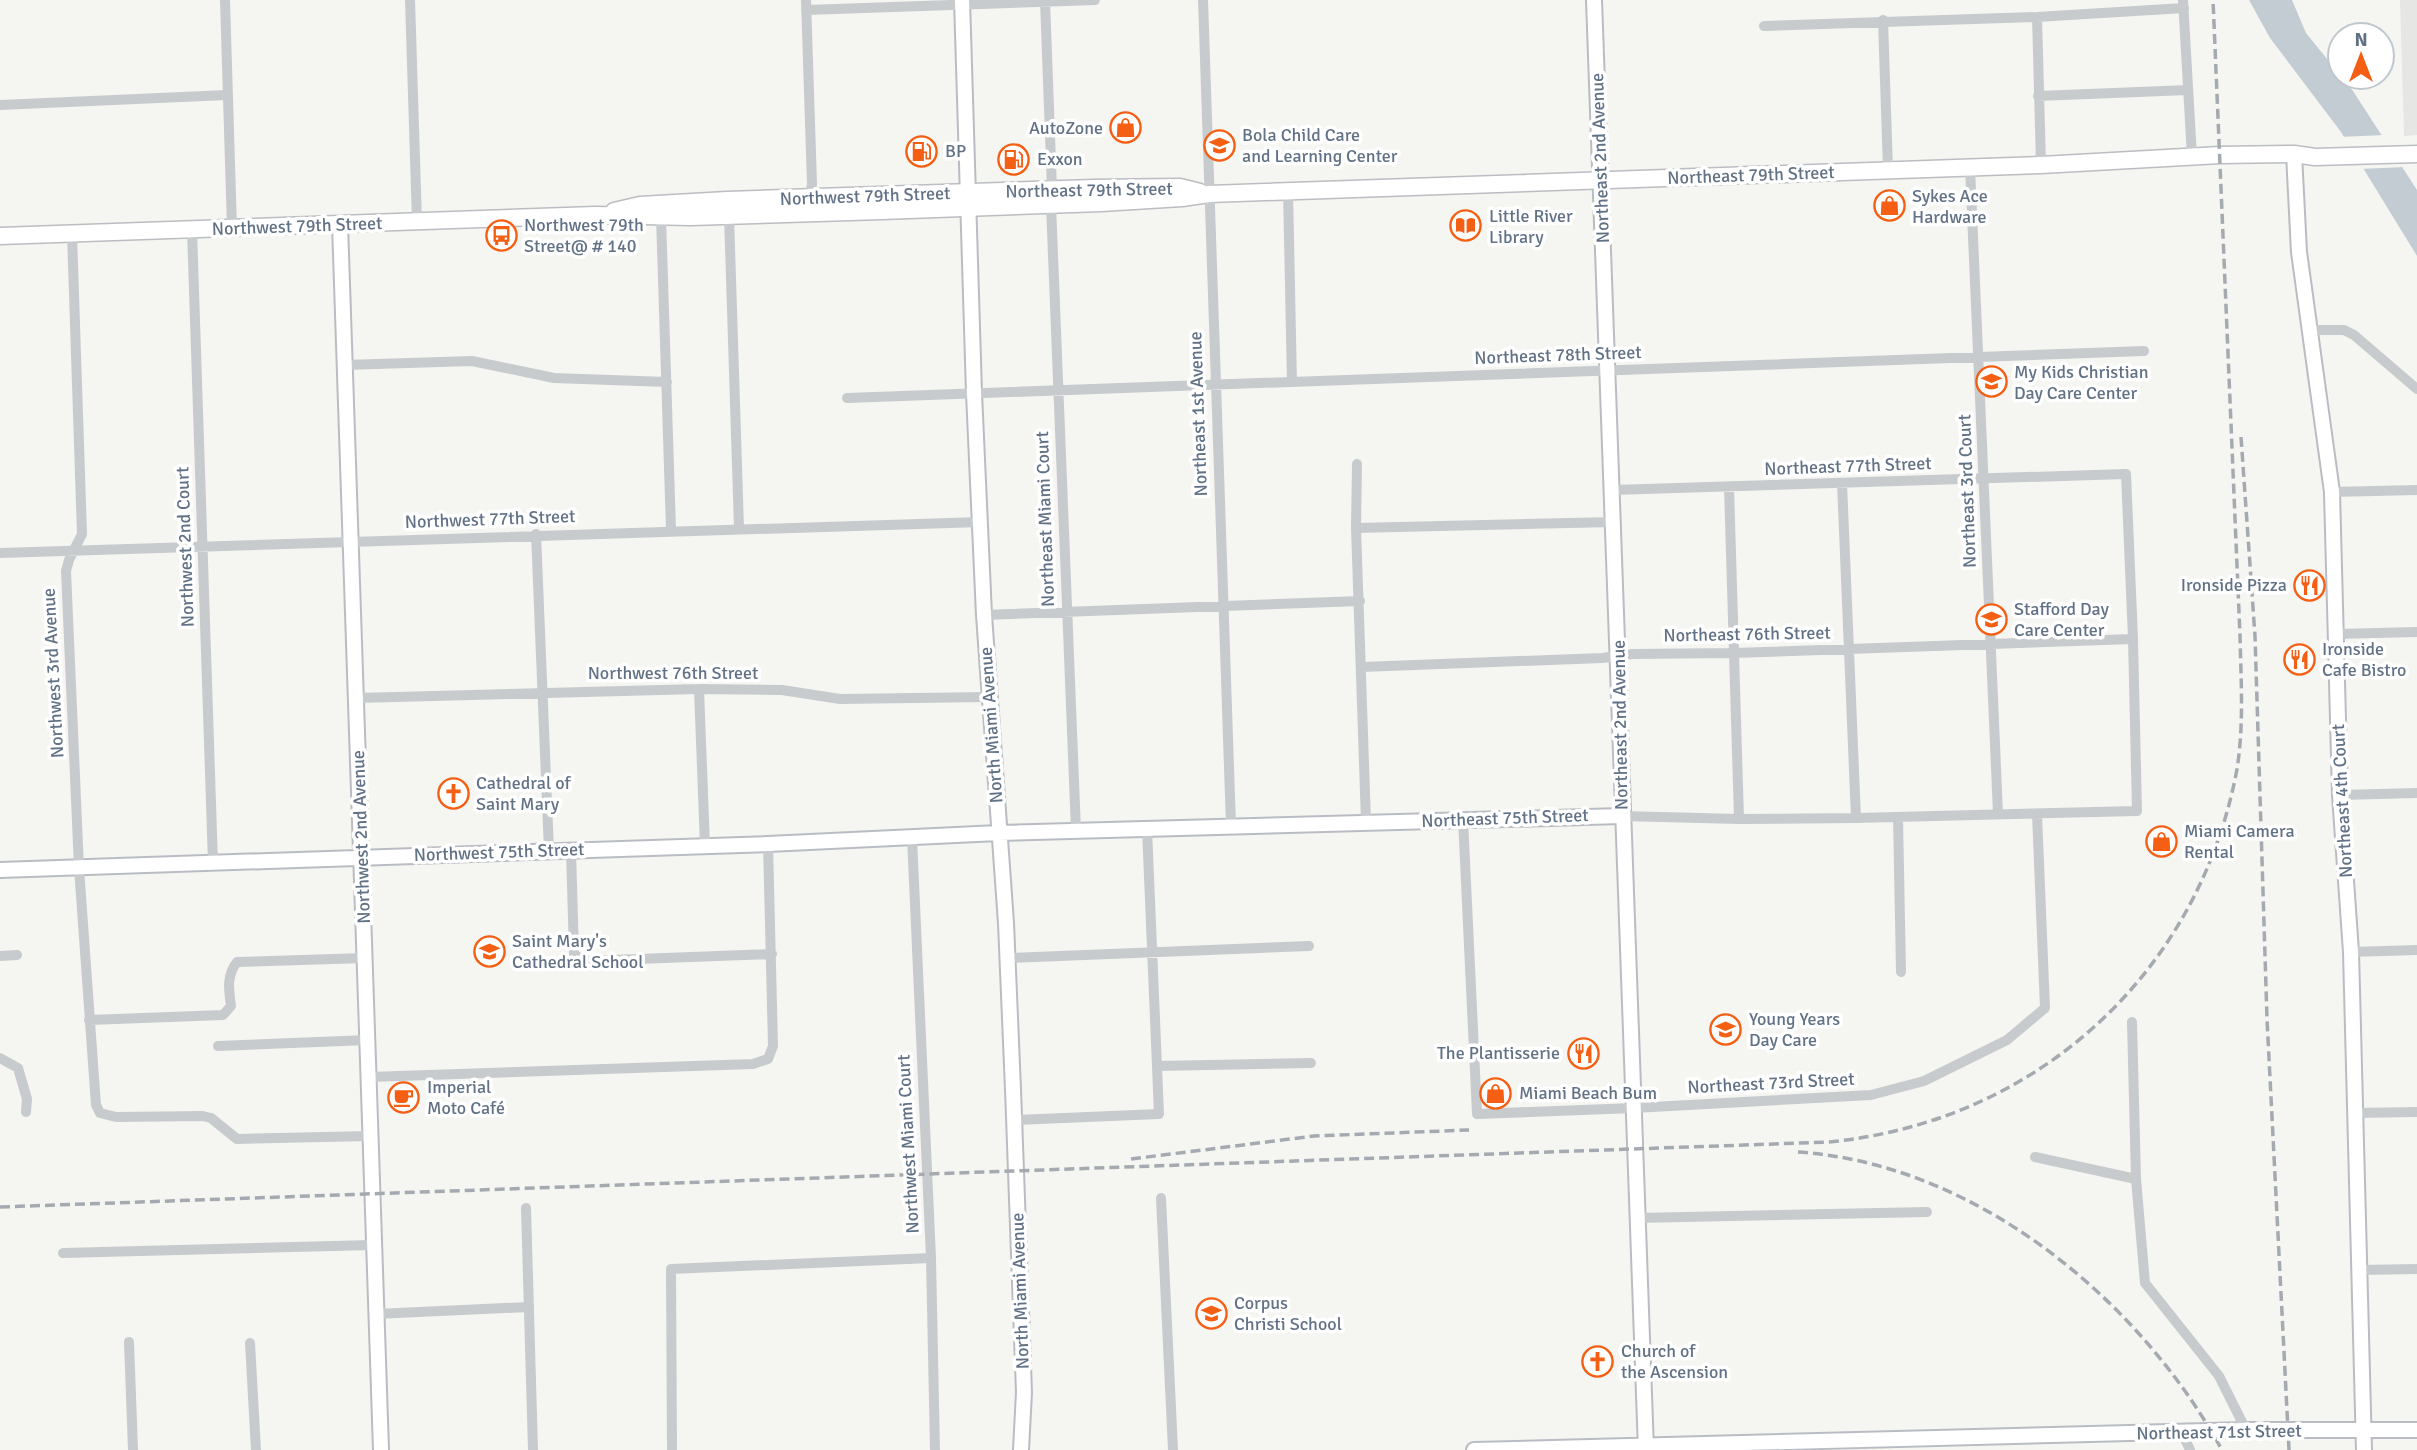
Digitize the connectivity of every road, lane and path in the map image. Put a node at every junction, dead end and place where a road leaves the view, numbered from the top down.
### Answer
1 (225, 0) edge
2 (410, 0) edge
3 (1095, 0) edge
4 (1203, 0) edge
5 (1594, 0) edge
6 (1045, 1) edge
7 (962, 3) edge
8 (2184, 4) edge
9 (806, 5) edge
10 (2037, 17) junction
11 (1883, 20) junction
12 (1764, 26) dead end
13 (2188, 90) junction
14 (227, 95) junction
15 (2038, 96) junction
16 (0, 105) edge
17 (2417, 144) edge
18 (2395, 150) junction
19 (2294, 154) junction
20 (2417, 154) edge
21 (2192, 156) junction
22 (2041, 164) junction
23 (1970, 167) junction
24 (1888, 170) junction
25 (1600, 181) junction
26 (1288, 191) junction
27 (1209, 194) junction
28 (810, 197) junction
29 (1051, 197) junction
30 (969, 200) junction
31 (595, 215) junction
32 (729, 216) junction
33 (662, 217) junction
34 (417, 222) junction
35 (340, 224) junction
36 (232, 228) junction
37 (192, 230) junction
38 (72, 234) junction
39 (0, 236) edge
40 (2311, 330) junction
41 (2144, 351) dead end
42 (1979, 358) junction
43 (345, 365) junction
44 (1609, 371) junction
45 (667, 382) junction
46 (1292, 382) junction
47 (1214, 385) junction
48 (2417, 388) edge
49 (1057, 390) junction
50 (974, 393) junction
51 (847, 397) dead end
52 (1357, 464) dead end
53 (1984, 479) junction
54 (1842, 483) junction
55 (1729, 487) junction
56 (1613, 490) junction
57 (2417, 490) edge
58 (2332, 492) junction
59 (981, 522) junction
60 (1614, 522) junction
61 (739, 528) junction
62 (1356, 528) junction
63 (671, 530) junction
64 (536, 534) junction
65 (351, 542) junction
66 (202, 547) junction
67 (74, 550) junction
68 (0, 553) edge
69 (1360, 601) junction
70 (1222, 605) junction
71 (1067, 613) junction
72 (984, 615) junction
73 (2417, 632) edge
74 (2336, 634) junction
75 (2133, 639) junction
76 (1991, 644) junction
77 (1849, 649) junction
78 (1734, 653) junction
79 (1618, 655) junction
80 (1362, 667) junction
81 (699, 689) junction
82 (542, 692) junction
83 (989, 697) junction
84 (357, 698) junction
85 (2417, 793) edge
86 (2340, 795) junction
87 (1998, 814) junction
88 (2037, 814) junction
89 (1622, 816) junction
90 (1898, 817) junction
91 (1856, 818) junction
92 (1463, 819) junction
93 (1739, 819) junction
94 (1366, 822) junction
95 (1231, 826) junction
96 (1147, 829) junction
97 (1076, 831) junction
98 (998, 833) junction
99 (912, 838) junction
100 (768, 844) junction
101 (705, 846) junction
102 (549, 850) junction
103 (571, 850) junction
104 (362, 857) junction
105 (213, 863) junction
106 (79, 868) junction
107 (0, 870) edge
108 (1309, 946) dead end
109 (2417, 950) edge
110 (2351, 951) junction
111 (1152, 952) junction
112 (772, 954) junction
113 (0, 956) edge
114 (17, 956) dead end
115 (365, 958) junction
116 (1007, 958) junction
117 (1901, 972) dead end
118 (89, 1020) junction
119 (2132, 1022) dead end
120 (368, 1041) junction
121 (218, 1046) dead end
122 (0, 1058) edge
123 (1311, 1063) dead end
124 (1157, 1066) junction
125 (369, 1077) junction
126 (1634, 1108) junction
127 (26, 1112) dead end
128 (2417, 1112) edge
129 (2354, 1113) junction
130 (1014, 1120) junction
131 (370, 1136) junction
132 (2035, 1157) dead end
133 (2136, 1179) junction
134 (1161, 1198) dead end
135 (526, 1208) dead end
136 (1927, 1212) dead end
137 (1637, 1218) junction
138 (373, 1245) junction
139 (63, 1253) dead end
140 (931, 1258) junction
141 (2417, 1269) edge
142 (2360, 1270) junction
143 (529, 1307) junction
144 (376, 1314) junction
145 (129, 1342) dead end
146 (250, 1343) dead end
147 (2246, 1430) junction
148 (2363, 1430) junction
149 (2417, 1430) edge
150 (2182, 1432) junction
151 (1965, 1444) edge
152 (1646, 1448) edge
153 (133, 1450) edge
154 (256, 1450) edge
155 (381, 1450) edge
156 (533, 1450) edge
157 (672, 1450) edge
158 (935, 1450) edge
159 (1021, 1450) edge
160 (1173, 1450) edge
161 (1474, 1450) edge
162 (2190, 1450) edge
163 (2364, 1450) edge

1 - 14 street
2 - 34 street
3 - 6 street
4 - 27 street, Northeast 1st Avenue
5 - 25 street, Northeast 2nd Avenue
6 - 7 street
6 - 29 street, Northeast Miami Court
7 - 9 street
7 - 30 street, North Miami Avenue
8 - 10 street
8 - 13 street
9 - 28 street
10 - 11 street
10 - 15 street
11 - 12 street
11 - 24 street
13 - 15 street
13 - 21 street
14 - 16 street
14 - 36 street
15 - 22 street
17 - 18 main road, Northeast 79th Street
18 - 19 main road, Northeast 79th Street
18 - 20 main road, Northeast 79th Street
19 - 21 main road, Northeast 79th Street
19 - 40 street, Northeast 4th Court
21 - 22 main road, Northeast 79th Street
22 - 23 main road, Northeast 79th Street
23 - 24 main road, Northeast 79th Street
23 - 42 street, Northeast 3rd Court
24 - 25 main road, Northeast 79th Street
25 - 26 main road, Northeast 79th Street
25 - 44 street, Northeast 2nd Avenue
26 - 27 main road, Northeast 79th Street
26 - 46 street
27 - 29 main road, Northeast 79th Street
27 - 47 street, Northeast 1st Avenue
28 - 30 main road, Northwest 79th Street
28 - 31 main road, Northwest 79th Street
28 - 32 main road
29 - 30 main road, Northeast 79th Street
29 - 49 street, Northeast Miami Court
30 - 32 main road, Northwest 79th Street
30 - 50 street, North Miami Avenue
31 - 33 main road, Northwest 79th Street
31 - 34 main road, Northwest 79th Street
32 - 33 main road, Northwest 79th Street
32 - 61 street
33 - 45 street
34 - 35 main road, Northwest 79th Street
35 - 36 main road, Northwest 79th Street
35 - 43 street, Northwest 2nd Avenue
36 - 37 main road, Northwest 79th Street
37 - 38 main road, Northwest 79th Street
37 - 66 street, Northwest 2nd Court
38 - 39 main road, Northwest 79th Street
38 - 67 street, Northwest 3rd Avenue
40 - 48 street
40 - 58 street, Northeast 4th Court
41 - 42 street, Northeast 78th Street
42 - 44 street, Northeast 78th Street
42 - 53 street, Northeast 3rd Court
43 - 45 street
43 - 65 street, Northwest 2nd Avenue
44 - 46 street, Northeast 78th Street
44 - 56 street, Northeast 2nd Avenue
45 - 63 street
46 - 47 street, Northeast 78th Street
47 - 49 street, Northeast 78th Street
47 - 70 street, Northeast 1st Avenue
49 - 50 street, Northeast 78th Street
49 - 71 street, Northeast Miami Court
50 - 51 street, Northeast 78th Street
50 - 59 street, North Miami Avenue
52 - 62 street
53 - 54 street, Northeast 77th Street
53 - 75 street, Northeast 77th Street
53 - 76 street, Northeast 3rd Court
54 - 55 street, Northeast 77th Street
54 - 77 street
55 - 56 street, Northeast 77th Street
55 - 78 street
56 - 60 street, Northeast 2nd Avenue
57 - 58 street
58 - 74 street, Northeast 4th Court
59 - 61 street, Northwest 77th Street
59 - 72 street, North Miami Avenue
60 - 62 street
60 - 79 street, Northeast 2nd Avenue
61 - 63 street, Northwest 77th Street
62 - 69 street
63 - 64 street, Northwest 77th Street
64 - 65 street, Northwest 77th Street
64 - 82 street
65 - 66 street, Northwest 77th Street
65 - 84 street, Northwest 2nd Avenue
66 - 67 street, Northwest 77th Street
66 - 105 street, Northwest 2nd Court
67 - 68 street, Northwest 77th Street
67 - 106 street, Northwest 3rd Avenue
69 - 70 street
69 - 80 street
70 - 71 street
70 - 95 street, Northeast 1st Avenue
71 - 72 street
71 - 97 street, Northeast Miami Court
72 - 83 street, North Miami Avenue
73 - 74 street
74 - 86 street, Northeast 4th Court
75 - 76 street, Northeast 76th Street
75 - 88 street, Northeast 75th Street
76 - 77 street, Northeast 76th Street
76 - 87 street, Northeast 3rd Court
77 - 78 street, Northeast 76th Street
77 - 91 street
78 - 79 street, Northeast 76th Street
78 - 93 street
79 - 80 street, Northeast 76th Street
79 - 89 street, Northeast 2nd Avenue
80 - 94 street
81 - 82 street, Northwest 76th Street
81 - 83 street, Northwest 76th Street
81 - 101 street
82 - 84 street, Northwest 76th Street
82 - 102 street
83 - 98 street, North Miami Avenue
84 - 104 street, Northwest 2nd Avenue
85 - 86 street
86 - 110 street, Northeast 4th Court
87 - 88 street, Northeast 75th Street
87 - 90 street, Northeast 75th Street
88 - 126 street, Northeast 73rd Street
89 - 92 street, Northeast 75th Street
89 - 93 street, Northeast 75th Street
89 - 126 street, Northeast 2nd Avenue
90 - 91 street, Northeast 75th Street
90 - 117 street
91 - 93 street, Northeast 75th Street
92 - 94 street, Northeast 75th Street
92 - 126 street, Northeast 73rd Street
94 - 95 street, Northeast 75th Street
95 - 96 street, Northeast 75th Street
96 - 97 street, Northeast 75th Street
96 - 111 street
97 - 98 street, Northeast 75th Street
98 - 99 street, Northwest 75th Street
98 - 116 street, North Miami Avenue
99 - 100 street, Northwest 75th Street
99 - 140 street, Northwest Miami Court
100 - 101 street, Northwest 75th Street
100 - 112 street
101 - 103 street, Northwest 75th Street
102 - 103 street, Northwest 75th Street
102 - 104 street, Northwest 75th Street
103 - 112 street
104 - 105 street, Northwest 75th Street
104 - 115 street, Northwest 2nd Avenue
105 - 106 street, Northwest 75th Street
106 - 107 street, Northwest 75th Street
106 - 118 street, Northwest 3rd Avenue
108 - 111 street
109 - 110 street
110 - 129 street, Northeast 4th Court
111 - 116 street
111 - 124 street
112 - 125 street
113 - 114 street
115 - 118 street
115 - 120 street, Northwest 2nd Avenue
116 - 130 street, North Miami Avenue
118 - 131 street, Northwest 3rd Avenue
119 - 133 street
120 - 121 street
120 - 125 street, Northwest 2nd Avenue
122 - 127 street
123 - 124 street
124 - 130 street
125 - 131 street, Northwest 2nd Avenue
126 - 137 street, Northeast 2nd Avenue
128 - 129 street
129 - 142 street, Northeast 4th Court
130 - 159 street, North Miami Avenue
131 - 138 street, Northwest 2nd Avenue
132 - 133 street
133 - 147 street
134 - 160 street
135 - 143 street
136 - 137 street
137 - 152 street, Northeast 2nd Avenue
138 - 139 street
138 - 144 street, Northwest 2nd Avenue
140 - 157 street
140 - 158 street, Northwest Miami Court
141 - 142 street
142 - 148 street, Northeast 4th Court
143 - 144 street
143 - 156 street
144 - 155 street, Northwest 2nd Avenue
145 - 153 street
146 - 154 street
147 - 148 street, Northeast 71st Street
147 - 150 street, Northeast 71st Street
148 - 149 street, Northeast 71st Street
148 - 163 street, Northeast 4th Court
150 - 151 street, Northeast 71st Street
150 - 162 street
151 - 152 street, Northeast 71st Street
152 - 161 street, Northeast 71st Street

